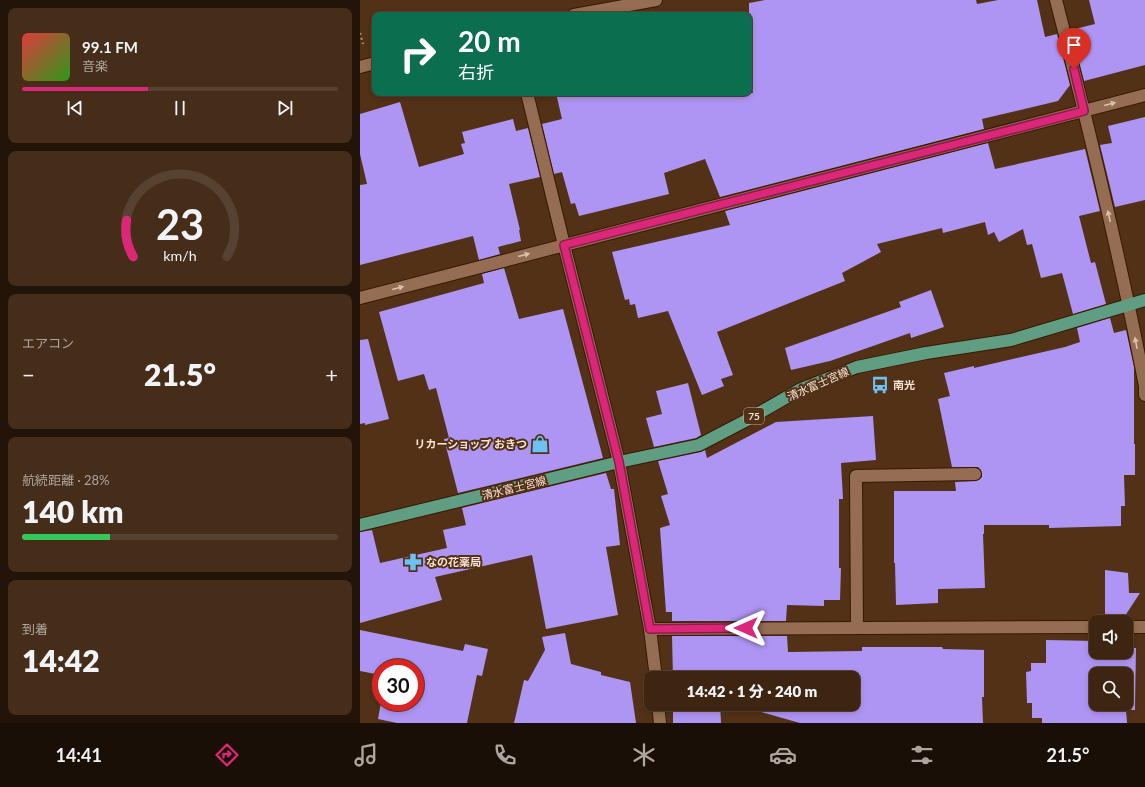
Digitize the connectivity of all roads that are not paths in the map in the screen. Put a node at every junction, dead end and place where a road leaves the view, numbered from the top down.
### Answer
1 (656, 0) edge
2 (1056, 0) edge
3 (590, 12) edge
4 (372, 64) edge
5 (360, 67) edge
6 (1145, 95) edge
7 (528, 96) edge
8 (1084, 111) junction
9 (564, 245) junction
10 (360, 298) edge
11 (1145, 300) edge
12 (1129, 305) junction
13 (1145, 395) edge
14 (619, 462) junction
15 (975, 474) dead end
16 (360, 525) edge
17 (1089, 627) edge
18 (1133, 627) edge
19 (1145, 627) edge
20 (857, 628) junction
21 (650, 629) junction
22 (655, 671) edge
23 (659, 711) edge
24 (660, 723) edge

1 - 3 street
2 - 8 street
4 - 5 street
8 -> 6 street
7 - 9 street
8 - 9 street
12 -> 8 street
10 -> 9 street
9 - 14 street
11 - 12 main road, 清水富士宮線 / 75
13 -> 12 street
12 - 14 main road, 清水富士宮線 / 75
14 - 16 main road, 清水富士宮線 / 75
14 - 21 street
15 - 20 street
17 - 20 street
18 - 19 street
20 - 21 street
21 - 22 street
23 - 24 street

